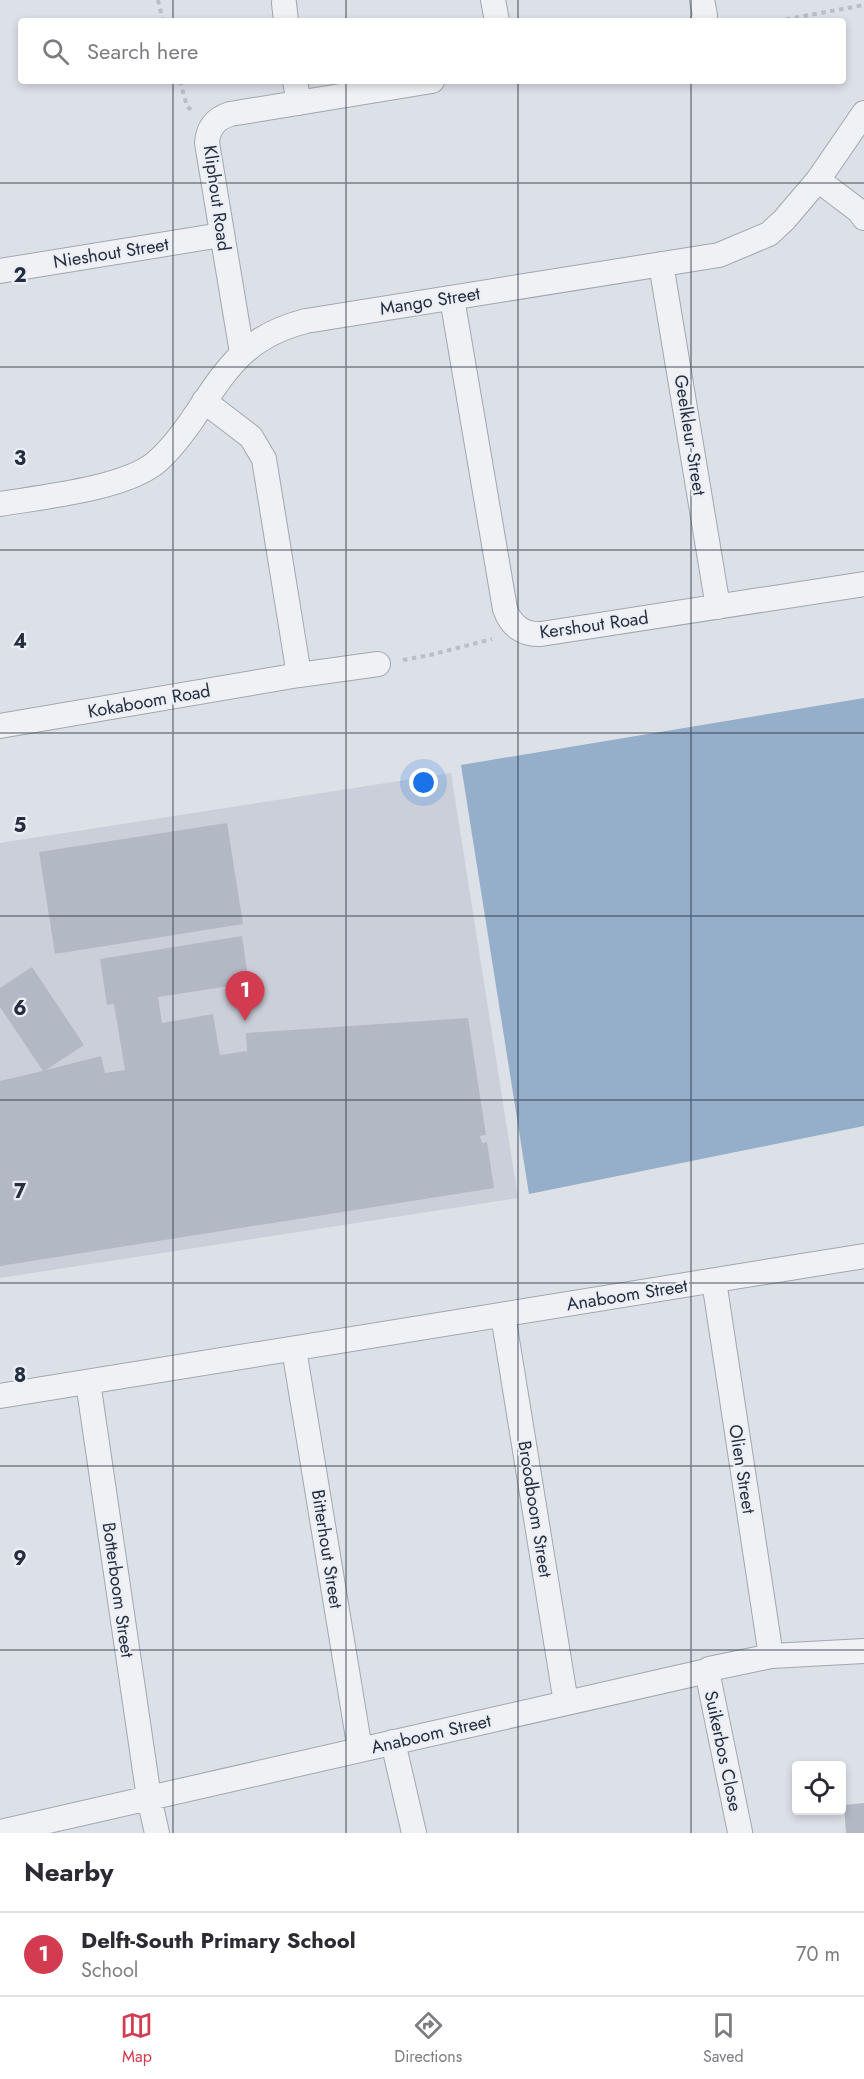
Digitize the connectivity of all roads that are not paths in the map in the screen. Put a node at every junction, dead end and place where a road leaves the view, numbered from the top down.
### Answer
1 (493, 0) edge
2 (702, 0) edge
3 (496, 18) edge
4 (704, 18) edge
5 (395, 84) edge
6 (297, 92) edge
7 (864, 113) edge
8 (818, 180) junction
9 (864, 218) edge
10 (221, 235) junction
11 (661, 264) junction
12 (0, 271) edge
13 (452, 298) junction
14 (242, 353) junction
15 (204, 401) junction
16 (0, 504) edge
17 (864, 584) edge
18 (718, 607) junction
19 (378, 664) road end
20 (298, 675) junction
21 (0, 726) edge
22 (864, 1256) edge
23 (714, 1281) junction
24 (503, 1315) junction
25 (294, 1349) junction
26 (88, 1382) junction
27 (0, 1396) edge
28 (864, 1651) edge
29 (771, 1656) junction
30 (707, 1671) junction
31 (566, 1703) junction
32 (393, 1742) junction
33 (360, 1750) junction
34 (149, 1798) junction
35 (0, 1832) edge
36 (740, 1832) edge
37 (157, 1833) edge
38 (414, 1833) edge

1 - 3 street
2 - 4 street
5 - 6 street, Kliphout Road
6 - 10 street, Kliphout Road
7 - 8 street, Mango Street
8 - 9 street
8 - 11 street, Mango Street
10 - 12 street, Nieshout Street
10 - 14 street, Kliphout Road
11 - 13 street, Mango Street
11 - 18 street, Geelkleur Street
13 - 14 street, Mango Street
13 - 18 street, Kershout Road
14 - 15 street, Mango Street
15 - 16 street, Mango Street
15 - 20 street
17 - 18 street, Kershout Road
19 - 20 street, Kokaboom Road
20 - 21 street, Kokaboom Road
22 - 23 street, Anaboom Street
23 - 24 street, Anaboom Street
23 - 29 street, Olien Street
24 - 25 street, Anaboom Street
24 - 31 street, Broodboom Street
25 - 26 street, Anaboom Street
25 - 33 street, Bitterhout Street
26 - 27 street, Anaboom Street
26 - 34 street, Botterboom Street
28 - 29 street, Anaboom Street
29 - 30 street, Anaboom Street
30 - 31 street, Anaboom Street
30 - 36 street, Suikerbos Close
31 - 32 street, Anaboom Street
32 - 33 street, Anaboom Street
32 - 38 street
33 - 34 street, Anaboom Street
34 - 35 street, Anaboom Street
34 - 37 street, Botterboom Street

